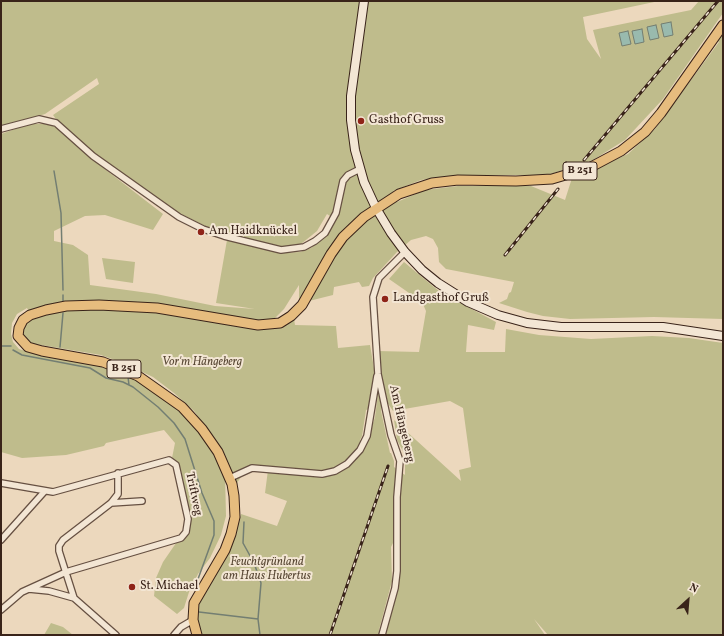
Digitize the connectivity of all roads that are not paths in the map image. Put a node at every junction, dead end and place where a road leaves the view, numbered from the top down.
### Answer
1 (364, 1) edge
2 (723, 25) edge
3 (1, 129) edge
4 (360, 169) junction
5 (376, 208) junction
6 (405, 252) junction
7 (723, 336) edge
8 (378, 374) junction
9 (118, 473) junction
10 (230, 478) junction
11 (1, 483) edge
12 (44, 492) junction
13 (142, 501) dead end
14 (111, 503) junction
15 (1, 540) edge
16 (66, 572) junction
17 (27, 589) junction
18 (74, 598) junction
19 (1, 610) edge
20 (193, 620) junction
21 (116, 635) edge
22 (174, 635) edge
23 (197, 635) edge
24 (382, 635) edge

1 - 4 main road
2 - 5 main road, B 251
3 - 4 street
4 - 5 main road
5 - 6 main road
5 - 10 main road, B 251
6 - 7 main road
6 - 8 street, Am Hängeberg
8 - 10 street
8 - 24 street, Am Hängeberg
9 - 12 street, Triftweg
9 - 14 street
9 - 16 street, Triftweg
10 - 20 main road, B 251
11 - 12 street, Triftweg
12 - 15 street
13 - 14 street
14 - 16 street
16 - 17 street, Triftweg
16 - 18 street
17 - 18 street
17 - 19 street, Triftweg
18 - 21 street
20 - 22 street
20 - 23 main road, B 251

